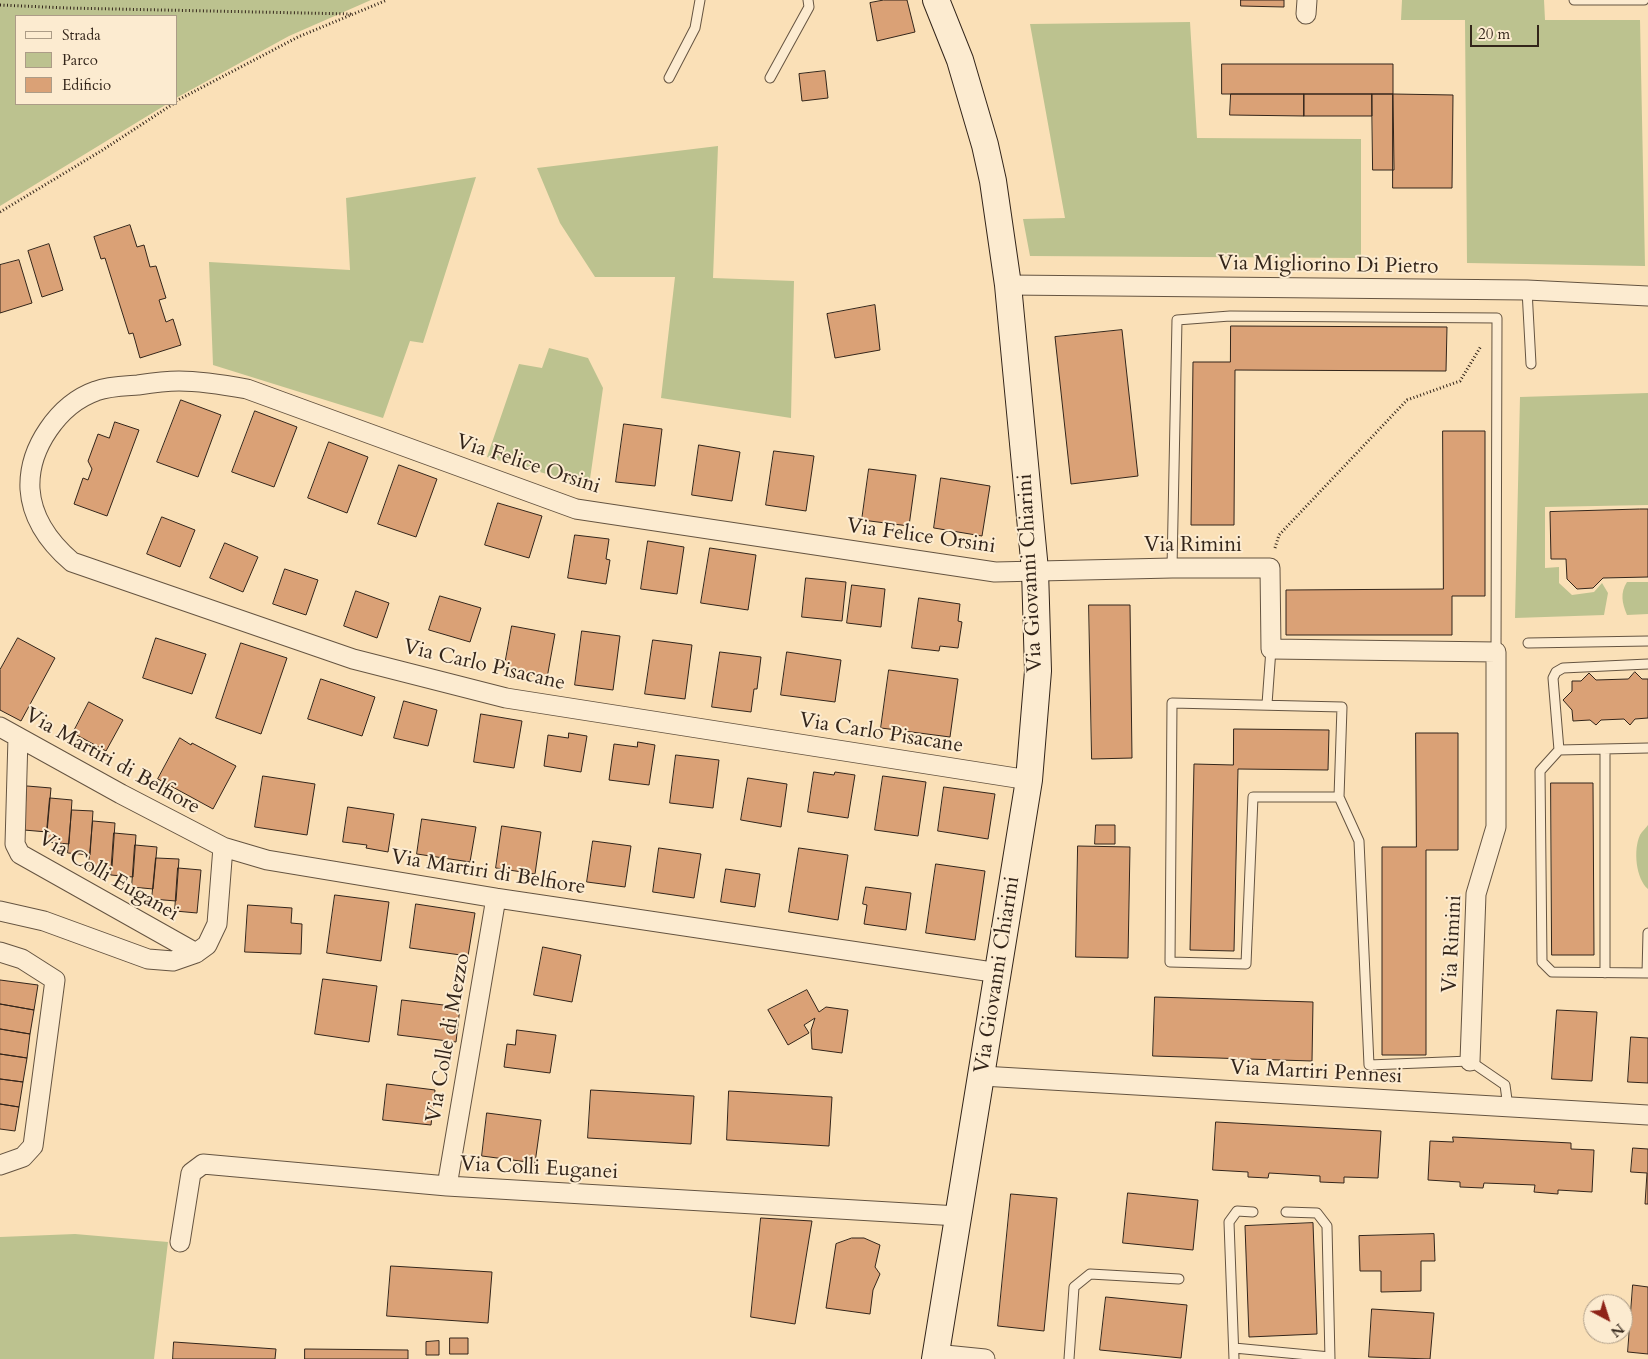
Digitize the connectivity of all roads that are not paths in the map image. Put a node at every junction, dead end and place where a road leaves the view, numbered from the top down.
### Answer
1 (700, 0) edge
2 (808, 0) edge
3 (936, 0) edge
4 (1574, 0) edge
5 (1644, 0) edge
6 (669, 78) dead end
7 (770, 78) dead end
8 (1008, 285) junction
9 (1527, 290) junction
10 (1648, 296) edge
11 (1531, 364) dead end
12 (39, 445) joint
13 (1172, 568) junction
14 (1035, 570) junction
15 (1528, 642) dead end
16 (1648, 642) edge
17 (1271, 649) junction
18 (1496, 652) junction
19 (1648, 664) edge
20 (1268, 704) junction
21 (0, 726) edge
22 (18, 737) junction
23 (1648, 748) edge
24 (1605, 749) junction
25 (1559, 750) junction
26 (1029, 780) junction
27 (1339, 796) junction
28 (223, 848) junction
29 (496, 898) junction
30 (0, 911) edge
31 (1648, 933) edge
32 (0, 952) edge
33 (196, 953) junction
34 (999, 973) junction
35 (1605, 973) junction
36 (1648, 973) edge
37 (1470, 1061) junction
38 (982, 1076) junction
39 (1508, 1107) junction
40 (1648, 1115) edge
41 (0, 1165) edge
42 (447, 1186) junction
43 (1253, 1212) dead end
44 (1286, 1212) dead end
45 (958, 1216) junction
46 (180, 1242) dead end
47 (1179, 1279) dead end
48 (1234, 1348) junction
49 (935, 1356) edge
50 (1330, 1358) edge
51 (985, 1359) edge
52 (1069, 1359) edge
53 (1234, 1359) edge

1 - 6 lane
2 - 7 lane
3 - 8 main road, Via Giovanni Chiarini
4 - 5 lane
8 - 9 street, Via Migliorino Di Pietro
8 - 14 main road, Via Giovanni Chiarini
9 - 10 street, Via Migliorino Di Pietro
9 - 11 lane
12 - 14 street, Via Felice Orsini
12 - 26 street, Via Carlo Pisacane
13 - 14 street, Via Rimini
13 - 17 street, Via Rimini
13 - 18 lane
14 - 26 main road, Via Giovanni Chiarini
15 - 16 lane
17 - 18 street
17 - 20 lane, Via Rimini
18 - 37 street, Via Rimini
19 - 25 lane
20 - 27 lane
20 - 27 lane
21 - 22 street, Via Martiri di Belfiore
22 - 28 street, Via Martiri di Belfiore
22 - 33 street, Via Colli Euganei
23 - 24 lane
24 - 25 lane
24 - 35 lane
25 - 35 lane
26 - 34 main road, Via Giovanni Chiarini
27 - 37 lane
28 - 29 street, Via Martiri di Belfiore
28 - 33 street
29 - 34 street, Via Martiri di Belfiore
29 - 42 street, Via Colle di Mezzo
30 - 33 street
31 - 36 lane
32 - 41 street
34 - 38 main road, Via Giovanni Chiarini
35 - 36 lane
37 - 39 lane
38 - 39 street, Via Martiri Pennesi
38 - 45 main road, Via Giovanni Chiarini
39 - 40 street, Via Martiri Pennesi
42 - 45 street, Via Colli Euganei
42 - 46 street, Via Colli Euganei
43 - 48 lane
44 - 50 lane
45 - 49 main road, Via Giovanni Chiarini
47 - 52 lane
48 - 50 lane
48 - 53 lane
49 - 51 street

